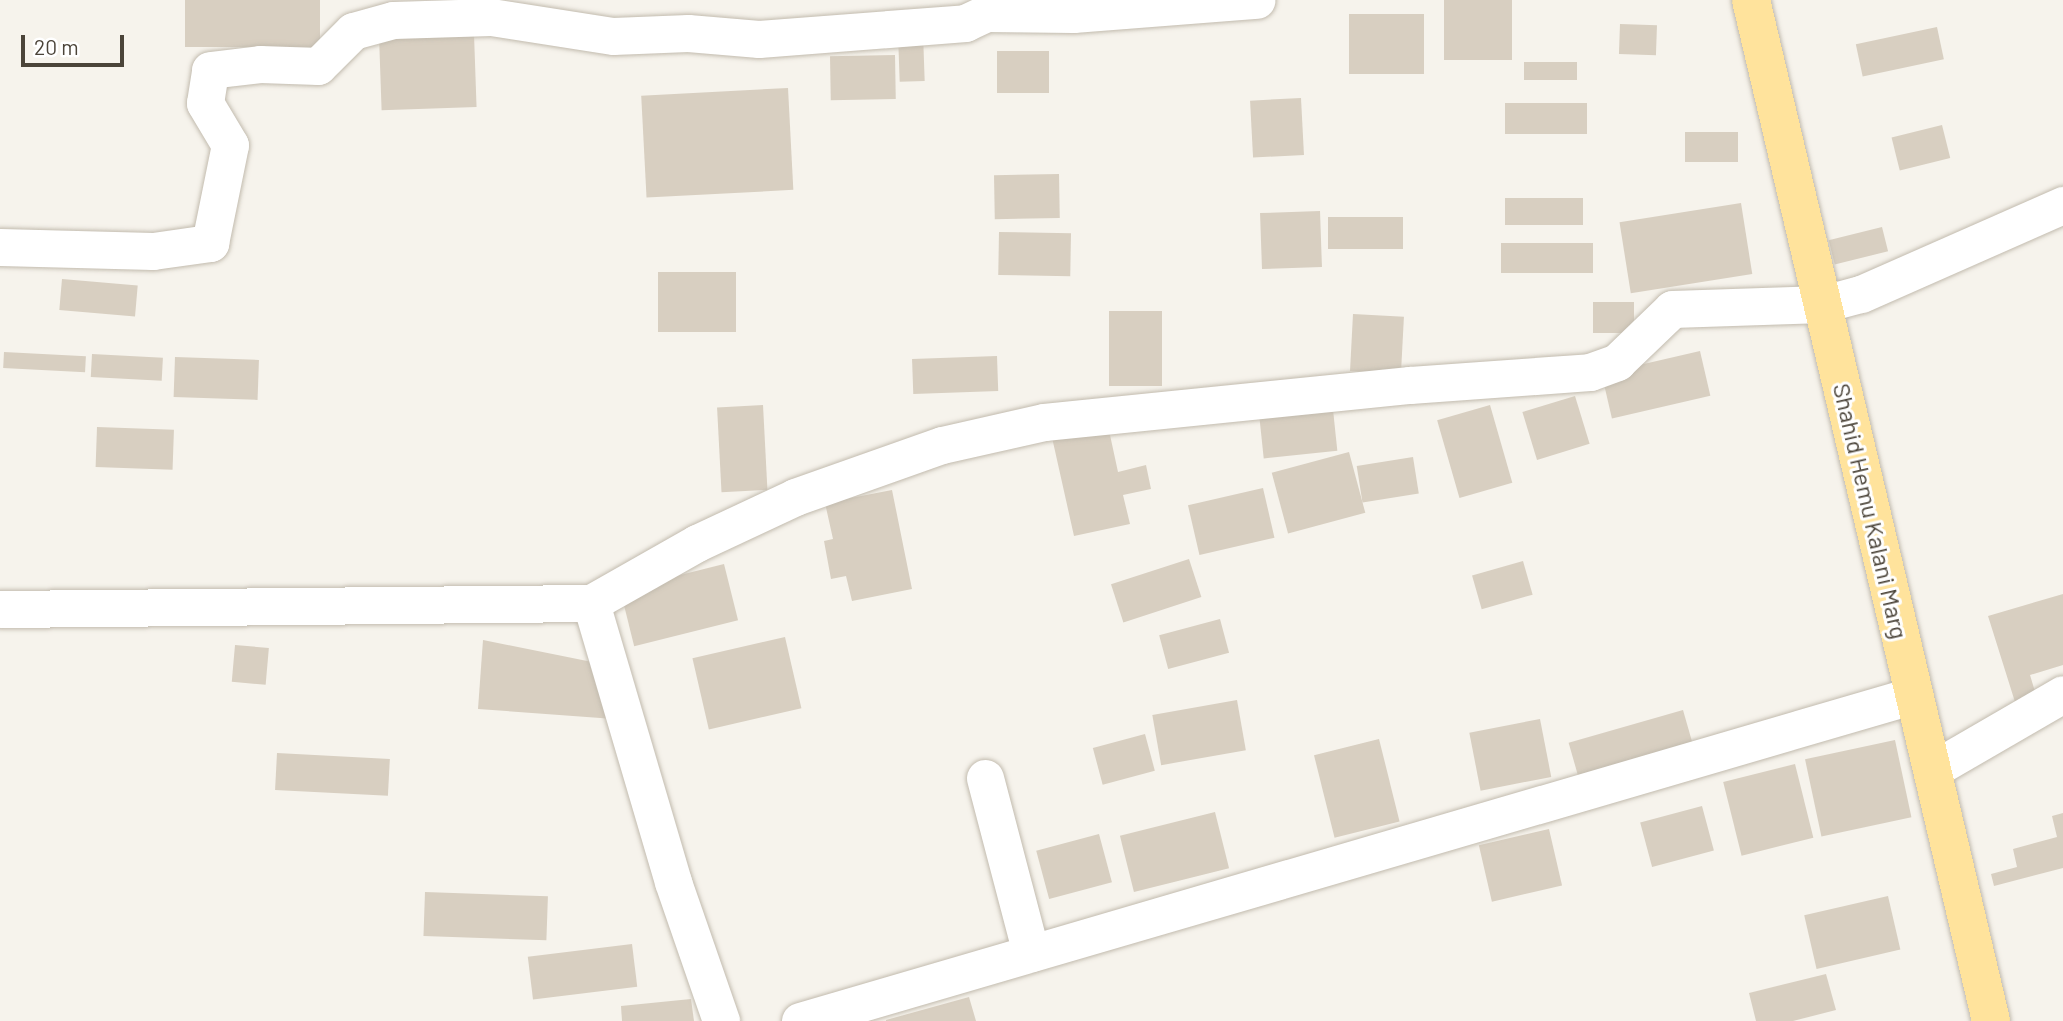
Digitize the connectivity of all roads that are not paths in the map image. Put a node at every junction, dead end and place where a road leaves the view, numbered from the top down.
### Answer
1 (1256, 0) edge
2 (1751, 0) edge
3 (491, 9) edge
4 (2063, 205) edge
5 (0, 247) edge
6 (1822, 304) junction
7 (591, 603) junction
8 (0, 609) edge
9 (2063, 694) edge
10 (1914, 695) junction
11 (1932, 770) junction
12 (985, 778) dead end
13 (1031, 953) junction
14 (721, 1021) edge
15 (800, 1021) edge
16 (1992, 1021) edge

1 - 3 street
2 - 6 main road, Shahid Hemu Kalani Marg
3 - 5 street
4 - 6 street
6 - 7 street
6 - 10 main road, Shahid Hemu Kalani Marg
7 - 8 street
7 - 14 street
9 - 11 street
10 - 11 main road, Shahid Hemu Kalani Marg
10 - 13 street
11 - 16 main road, Shahid Hemu Kalani Marg
12 - 13 street
13 - 15 street

